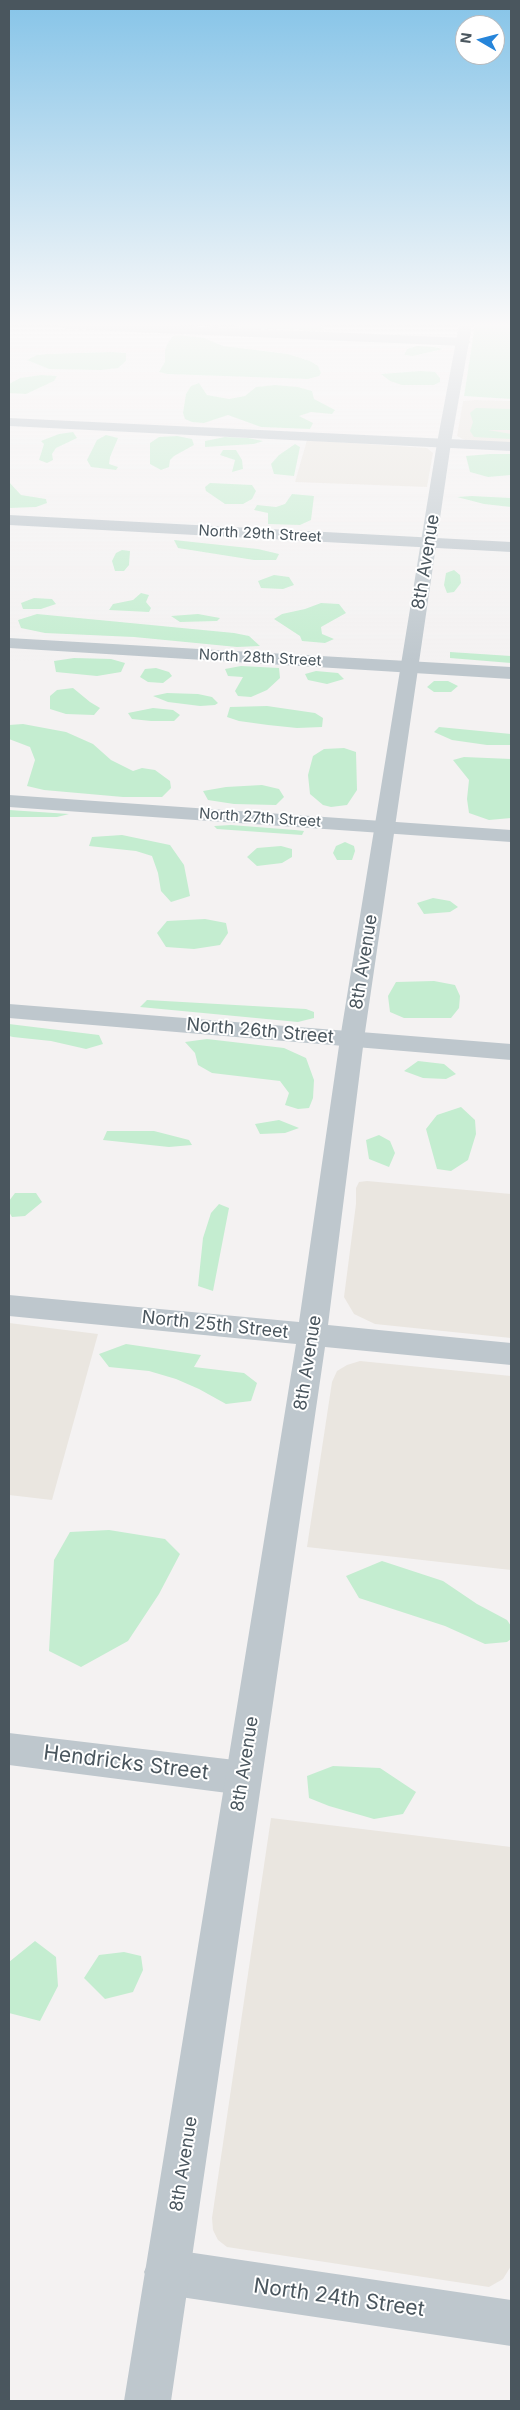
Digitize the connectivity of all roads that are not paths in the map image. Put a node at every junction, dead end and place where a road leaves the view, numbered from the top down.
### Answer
1 (315, 437) edge
2 (445, 437) edge
3 (444, 444) junction
4 (511, 447) edge
5 (9, 520) edge
6 (430, 543) junction
7 (511, 547) edge
8 (9, 643) edge
9 (410, 667) junction
10 (511, 673) edge
11 (9, 801) edge
12 (386, 827) junction
13 (511, 836) edge
14 (9, 1011) edge
15 (352, 1039) junction
16 (511, 1052) edge
17 (9, 1305) edge
18 (312, 1334) junction
19 (511, 1354) edge
20 (9, 1749) edge
21 (243, 1778) junction
22 (167, 2272) junction
23 (511, 2323) edge
24 (147, 2401) edge

1 - 3 street
2 - 3 street, 8th Avenue
3 - 4 street
3 - 6 street, 8th Avenue
5 - 6 street, North 29th Street
6 - 7 street, North 29th Street
6 - 9 street, 8th Avenue
8 - 9 street, North 28th Street
9 - 10 street, North 28th Street
9 - 12 street, 8th Avenue
11 - 12 street, North 27th Street
12 - 13 street, North 27th Street
12 - 15 street, 8th Avenue
14 - 15 street, North 26th Street
15 - 16 street, North 26th Street
15 - 18 street, 8th Avenue
17 - 18 street, North 25th Street
18 - 19 street, North 25th Street
18 - 21 street, 8th Avenue
20 - 21 street, Hendricks Street
21 - 22 street, 8th Avenue
22 - 23 street, North 24th Street
22 - 24 street, 8th Avenue

